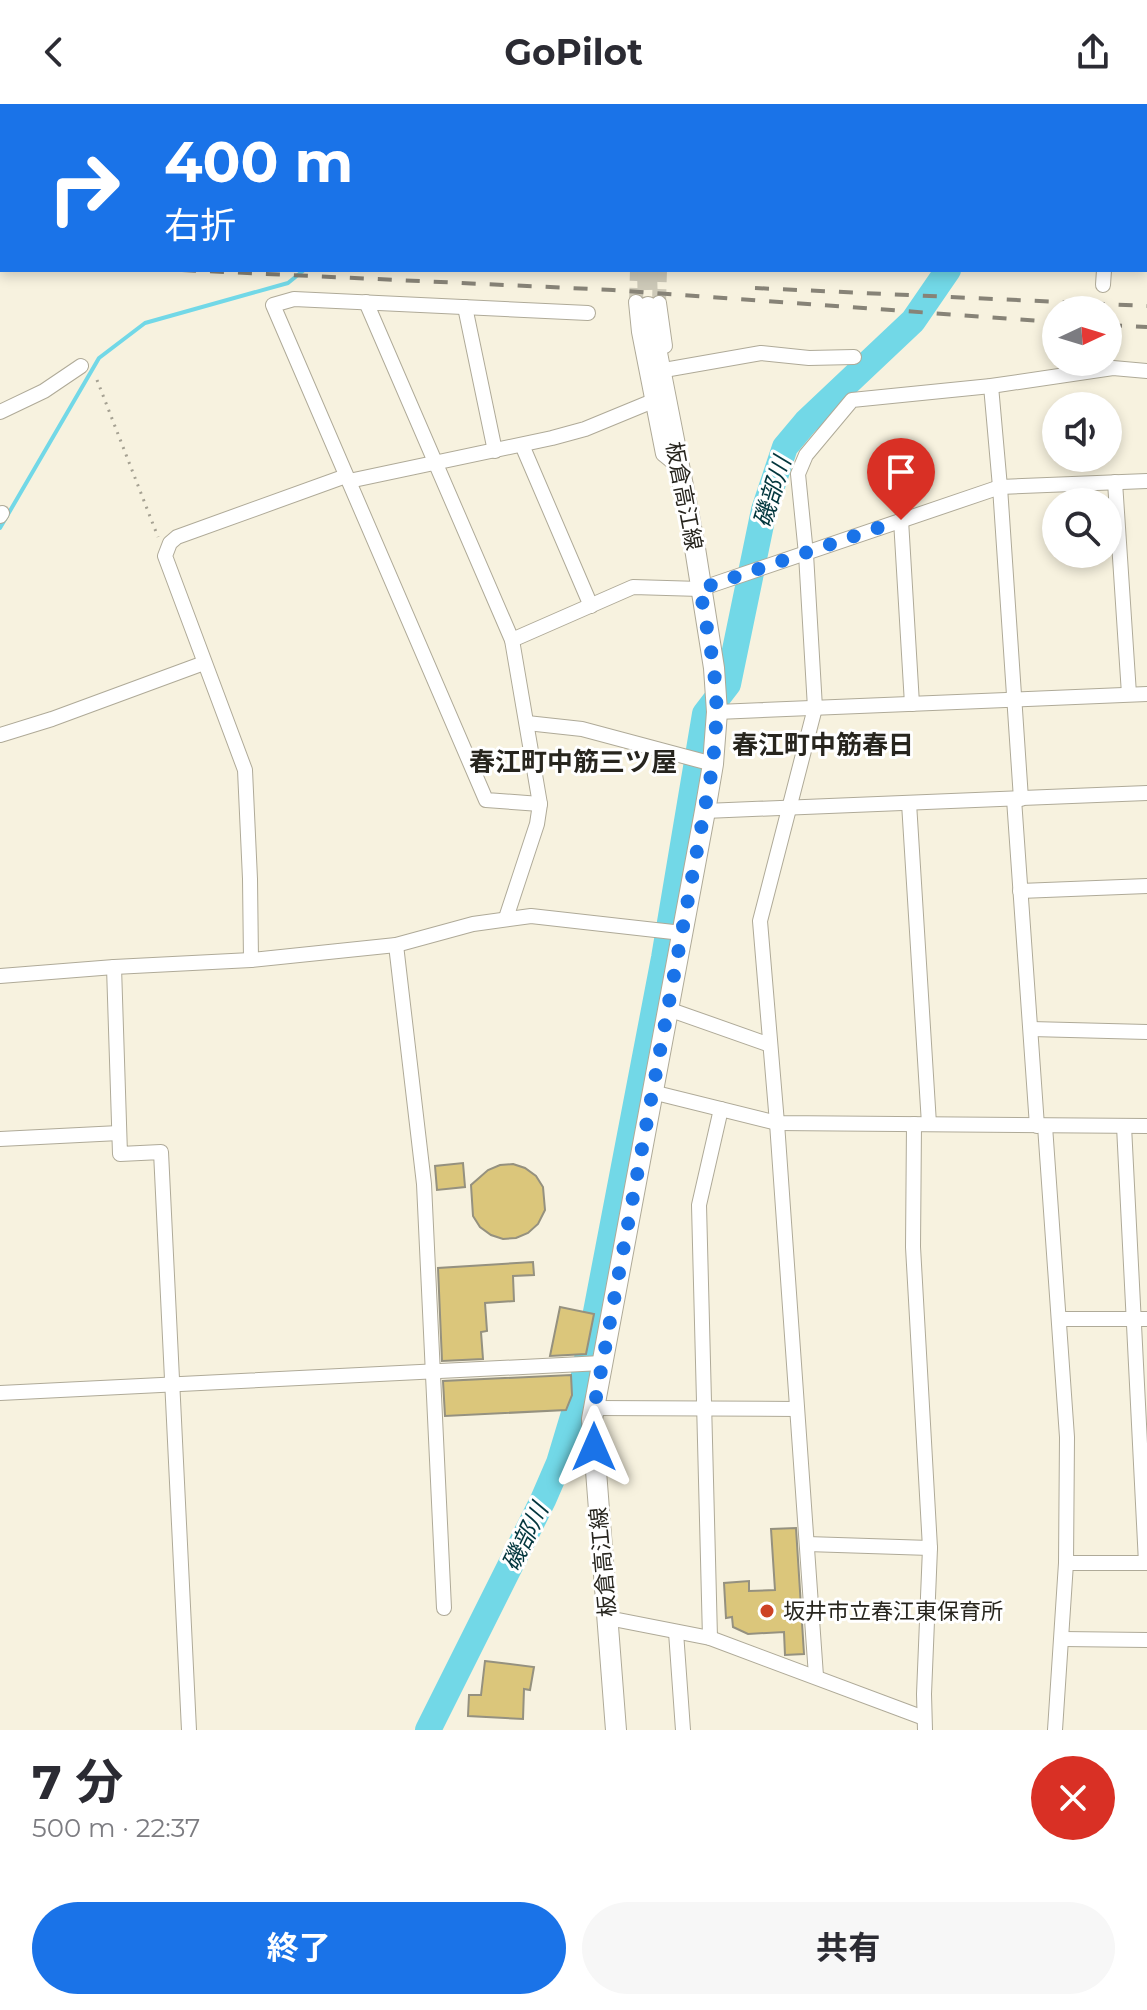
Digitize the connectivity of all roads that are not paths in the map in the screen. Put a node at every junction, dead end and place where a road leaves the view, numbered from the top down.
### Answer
1 (366, 302) junction
2 (648, 304) junction
3 (465, 307) junction
4 (588, 313) dead end
5 (854, 357) dead end
6 (81, 366) dead end
7 (670, 369) junction
8 (1147, 371) edge
9 (991, 386) junction
10 (653, 401) junction
11 (0, 412) edge
12 (522, 445) junction
13 (495, 451) junction
14 (436, 464) junction
15 (679, 467) junction
16 (348, 478) junction
17 (1147, 481) edge
18 (1115, 482) junction
19 (1000, 487) junction
20 (901, 520) junction
21 (806, 554) junction
22 (700, 589) junction
23 (591, 606) junction
24 (512, 640) junction
25 (204, 663) junction
26 (1129, 694) junction
27 (1147, 694) edge
28 (1015, 699) junction
29 (912, 704) junction
30 (815, 708) junction
31 (717, 712) junction
32 (527, 723) junction
33 (0, 735) edge
34 (713, 764) junction
35 (1147, 793) edge
36 (1017, 799) junction
37 (909, 803) junction
38 (540, 804) junction
39 (789, 808) junction
40 (705, 811) junction
41 (1147, 886) edge
42 (1020, 891) junction
43 (506, 918) junction
44 (682, 933) junction
45 (396, 945) junction
46 (251, 960) junction
47 (114, 967) junction
48 (0, 976) edge
49 (668, 1009) junction
50 (1031, 1029) junction
51 (1147, 1032) edge
52 (770, 1045) junction
53 (652, 1092) junction
54 (721, 1109) junction
55 (777, 1123) junction
56 (922, 1124) junction
57 (1041, 1126) junction
58 (1124, 1126) junction
59 (1147, 1126) edge
60 (119, 1133) junction
61 (0, 1139) edge
62 (1059, 1319) junction
63 (1140, 1319) edge
64 (602, 1363) junction
65 (432, 1371) junction
66 (173, 1385) junction
67 (0, 1393) edge
68 (594, 1408) junction
69 (797, 1409) junction
70 (704, 1410) junction
71 (807, 1544) junction
72 (930, 1548) junction
73 (1066, 1563) junction
74 (1147, 1563) edge
75 (444, 1608) dead end
76 (608, 1618) junction
77 (676, 1632) junction
78 (710, 1638) junction
79 (1062, 1639) junction
80 (1147, 1640) edge
81 (816, 1676) junction
82 (925, 1724) edge
83 (189, 1730) edge
84 (616, 1730) edge
85 (683, 1730) edge
86 (1055, 1730) edge

1 - 3 street
1 - 14 street
1 - 16 street
2 - 7 street
2 - 10 street
2 - 15 main road, 板倉高江線
3 - 4 street
3 - 13 street
5 - 7 street
6 - 11 street
7 - 15 street
8 - 9 street
9 - 19 street
9 - 21 street
10 - 12 street
10 - 15 street
12 - 13 street
12 - 23 street
13 - 14 street
14 - 16 street
14 - 24 street
15 - 22 main road, 板倉高江線
16 - 25 street
16 - 38 street
17 - 18 street
18 - 19 street
18 - 26 street
19 - 20 street
19 - 28 street
20 - 21 street
20 - 29 street
21 - 22 street
21 - 30 street
22 - 23 street
22 - 31 main road, 板倉高江線
23 - 24 street
24 - 32 street
25 - 33 street
25 - 46 street
26 - 27 street
26 - 28 street
28 - 29 street
28 - 36 street
29 - 30 street
30 - 31 street
30 - 39 street
31 - 34 main road, 板倉高江線
32 - 34 street
32 - 38 street
34 - 40 main road, 板倉高江線
35 - 36 street
36 - 37 street
36 - 42 street
37 - 39 street
37 - 56 street
38 - 43 street
39 - 40 street
39 - 52 street
40 - 44 main road, 板倉高江線
41 - 42 street
42 - 50 street
43 - 44 street
43 - 45 street
44 - 49 main road, 板倉高江線
45 - 46 street
45 - 65 street
46 - 47 street
47 - 48 street
47 - 60 street
49 - 52 street
49 - 53 main road, 板倉高江線
50 - 51 street
50 - 57 street
52 - 55 street
53 - 54 street
53 - 64 main road, 板倉高江線
54 - 55 street
54 - 70 street
55 - 56 street
55 - 69 street
56 - 57 street
56 - 72 street
57 - 58 street
57 - 62 street
58 - 59 street
58 - 63 street
60 - 61 street
60 - 66 street
62 - 63 street
62 - 73 street
63 - 74 street
64 - 65 street
64 - 68 main road, 板倉高江線
65 - 66 street
65 - 75 street
66 - 67 street
66 - 83 street
68 - 70 street
68 - 76 main road, 板倉高江線
69 - 70 street
69 - 71 street
70 - 78 street
71 - 72 street
71 - 81 street
72 - 82 street
73 - 74 street
73 - 79 street
76 - 77 street
76 - 84 main road, 板倉高江線
77 - 78 street
77 - 85 street
78 - 81 street
79 - 80 street
79 - 86 street
81 - 82 street

